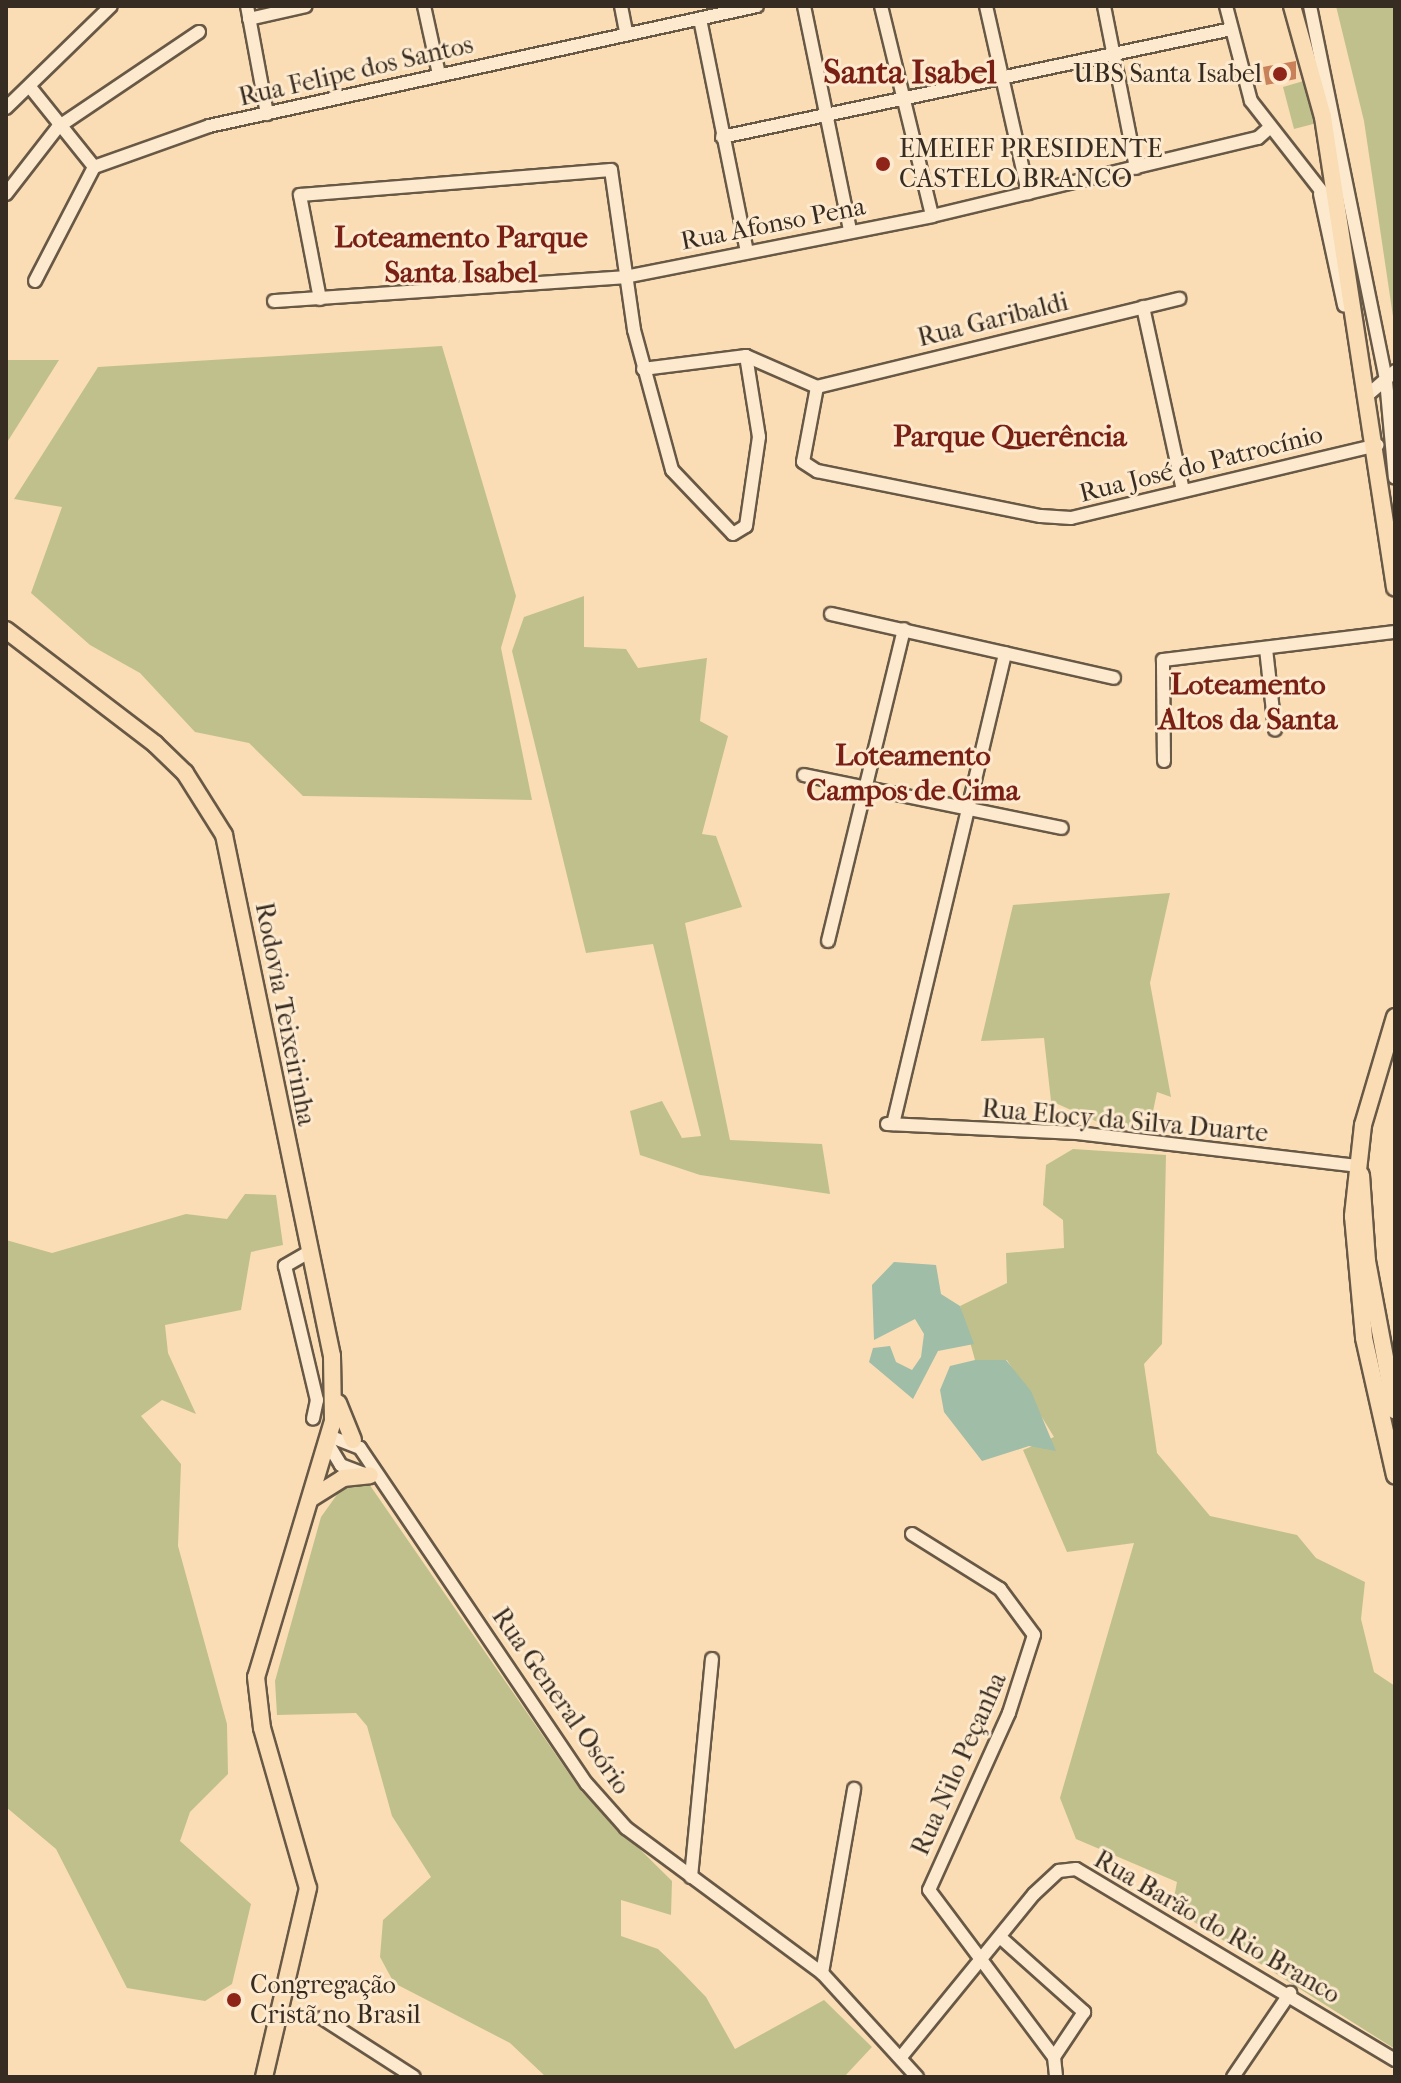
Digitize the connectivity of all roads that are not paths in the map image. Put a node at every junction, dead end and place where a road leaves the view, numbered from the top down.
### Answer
1 (111, 6) edge
2 (306, 6) edge
3 (424, 6) edge
4 (621, 6) edge
5 (757, 6) edge
6 (804, 6) edge
7 (881, 6) edge
8 (986, 6) edge
9 (1104, 6) edge
10 (1226, 6) edge
11 (1292, 6) edge
12 (1310, 6) edge
13 (248, 12) edge
14 (700, 19) junction
15 (1232, 29) junction
16 (626, 31) junction
17 (199, 32) dead end
18 (1114, 52) junction
19 (439, 74) junction
20 (1003, 75) junction
21 (30, 87) junction
22 (903, 96) junction
23 (6, 108) edge
24 (267, 114) junction
25 (826, 115) junction
26 (58, 127) junction
27 (1269, 128) junction
28 (722, 137) junction
29 (94, 167) junction
30 (1136, 168) junction
31 (1318, 187) junction
32 (1028, 193) junction
33 (6, 194) edge
34 (1337, 211) junction
35 (932, 216) junction
36 (850, 230) junction
37 (747, 252) junction
38 (625, 277) junction
39 (35, 281) dead end
40 (320, 299) junction
41 (1179, 299) dead end
42 (274, 301) dead end
43 (1143, 307) junction
44 (1359, 328) junction
45 (746, 356) junction
46 (643, 369) junction
47 (1390, 376) edge
48 (817, 387) junction
49 (1370, 393) junction
50 (1377, 445) junction
51 (1395, 478) edge
52 (1183, 490) junction
53 (1395, 588) edge
54 (831, 614) dead end
55 (904, 629) junction
56 (6, 630) edge
57 (1395, 632) edge
58 (1266, 649) junction
59 (1005, 653) junction
60 (1114, 678) dead end
61 (1275, 729) dead end
62 (1164, 761) dead end
63 (804, 775) dead end
64 (866, 788) junction
65 (966, 809) junction
66 (1062, 828) dead end
67 (828, 941) dead end
68 (1395, 1017) edge
69 (1359, 1166) junction
70 (309, 1252) junction
71 (319, 1296) junction
72 (299, 1304) junction
73 (1379, 1336) edge
74 (313, 1386) junction
75 (336, 1391) junction
76 (1395, 1410) edge
77 (313, 1419) dead end
78 (328, 1439) junction
79 (353, 1440) junction
80 (1394, 1472) edge
81 (374, 1478) junction
82 (310, 1499) junction
83 (912, 1534) dead end
84 (712, 1659) dead end
85 (854, 1789) dead end
86 (691, 1877) junction
87 (1000, 1937) junction
88 (984, 1957) junction
89 (822, 1973) junction
90 (1290, 1993) junction
91 (322, 2018) dead end
92 (901, 2057) junction
93 (1054, 2057) junction
94 (1395, 2060) edge
95 (263, 2073) edge
96 (414, 2077) edge
97 (917, 2077) edge
98 (1056, 2077) edge
99 (1233, 2077) edge

1 - 21 street
2 - 13 street
3 - 19 street
4 - 16 street
5 - 14 street, Rua Felipe dos Santos
6 - 25 street
7 - 22 street
8 - 20 street
9 - 18 street
10 - 15 street
11 - 34 main road
12 - 47 street
13 - 24 street
14 - 16 street, Rua Felipe dos Santos
14 - 28 street
15 - 18 street
15 - 27 street
16 - 19 street, Rua Felipe dos Santos
17 - 26 street
18 - 20 street
18 - 30 street
19 - 24 street, Rua Felipe dos Santos
20 - 22 street
20 - 32 street
21 - 23 street
21 - 26 street
22 - 25 street
22 - 35 street
24 - 29 street, Rua Felipe dos Santos
25 - 28 street
25 - 36 street
26 - 29 street
26 - 33 street
27 - 30 street, Rua Afonso Pena
27 - 31 street
28 - 37 street
29 - 39 street
30 - 32 street, Rua Afonso Pena
31 - 34 street
31 - 44 street
32 - 35 street, Rua Afonso Pena
34 - 44 main road
35 - 36 street, Rua Afonso Pena
36 - 37 street, Rua Afonso Pena
37 - 38 street, Rua Afonso Pena
38 - 40 street, Rua Afonso Pena
38 - 40 street
38 - 46 street
40 - 42 street, Rua Afonso Pena
41 - 43 street, Rua Garibaldi
43 - 48 street, Rua Garibaldi
43 - 52 street
44 - 49 main road
45 - 46 street
45 - 46 street
45 - 48 street
47 - 49 street
47 - 51 street
48 - 52 street, Rua José do Patrocínio
49 - 50 main road
50 - 52 street, Rua José do Patrocínio
50 - 53 main road
54 - 55 street
55 - 59 street
55 - 64 street
56 - 70 main road, Rodovia Teixeirinha
57 - 58 street
58 - 61 street
58 - 62 street
59 - 60 street
59 - 65 street
63 - 64 street
64 - 65 street
64 - 67 street
65 - 66 street
65 - 69 street, Rua Elocy da Silva Duarte
68 - 69 main road
69 - 73 main road
70 - 71 main road, Rodovia Teixeirinha
70 - 72 street
71 - 72 street
71 - 75 main road, Rodovia Teixeirinha
72 - 74 street
73 - 76 main road
73 - 80 main road
74 - 75 street
74 - 77 street
75 - 78 main road, Rodovia Teixeirinha
75 - 79 main road
78 - 79 street
78 - 81 street, Rua General Osório
78 - 82 main road, Rodovia Teixeirinha
79 - 81 street, Rua General Osório
81 - 82 main road
81 - 86 street, Rua General Osório
82 - 95 main road, Rodovia Teixeirinha
83 - 88 street, Rua Nilo Peçanha
84 - 86 street
85 - 89 street
86 - 89 street, Rua General Osório
87 - 88 street, Rua Barão do Rio Branco
87 - 90 street, Rua Barão do Rio Branco
87 - 93 street
88 - 92 street, Rua Barão do Rio Branco
88 - 93 street, Rua Nilo Peçanha
89 - 92 street, Rua General Osório
90 - 94 street, Rua Barão do Rio Branco
90 - 99 street
91 - 96 street
92 - 97 street, Rua General Osório
93 - 98 street, Rua Nilo Peçanha

